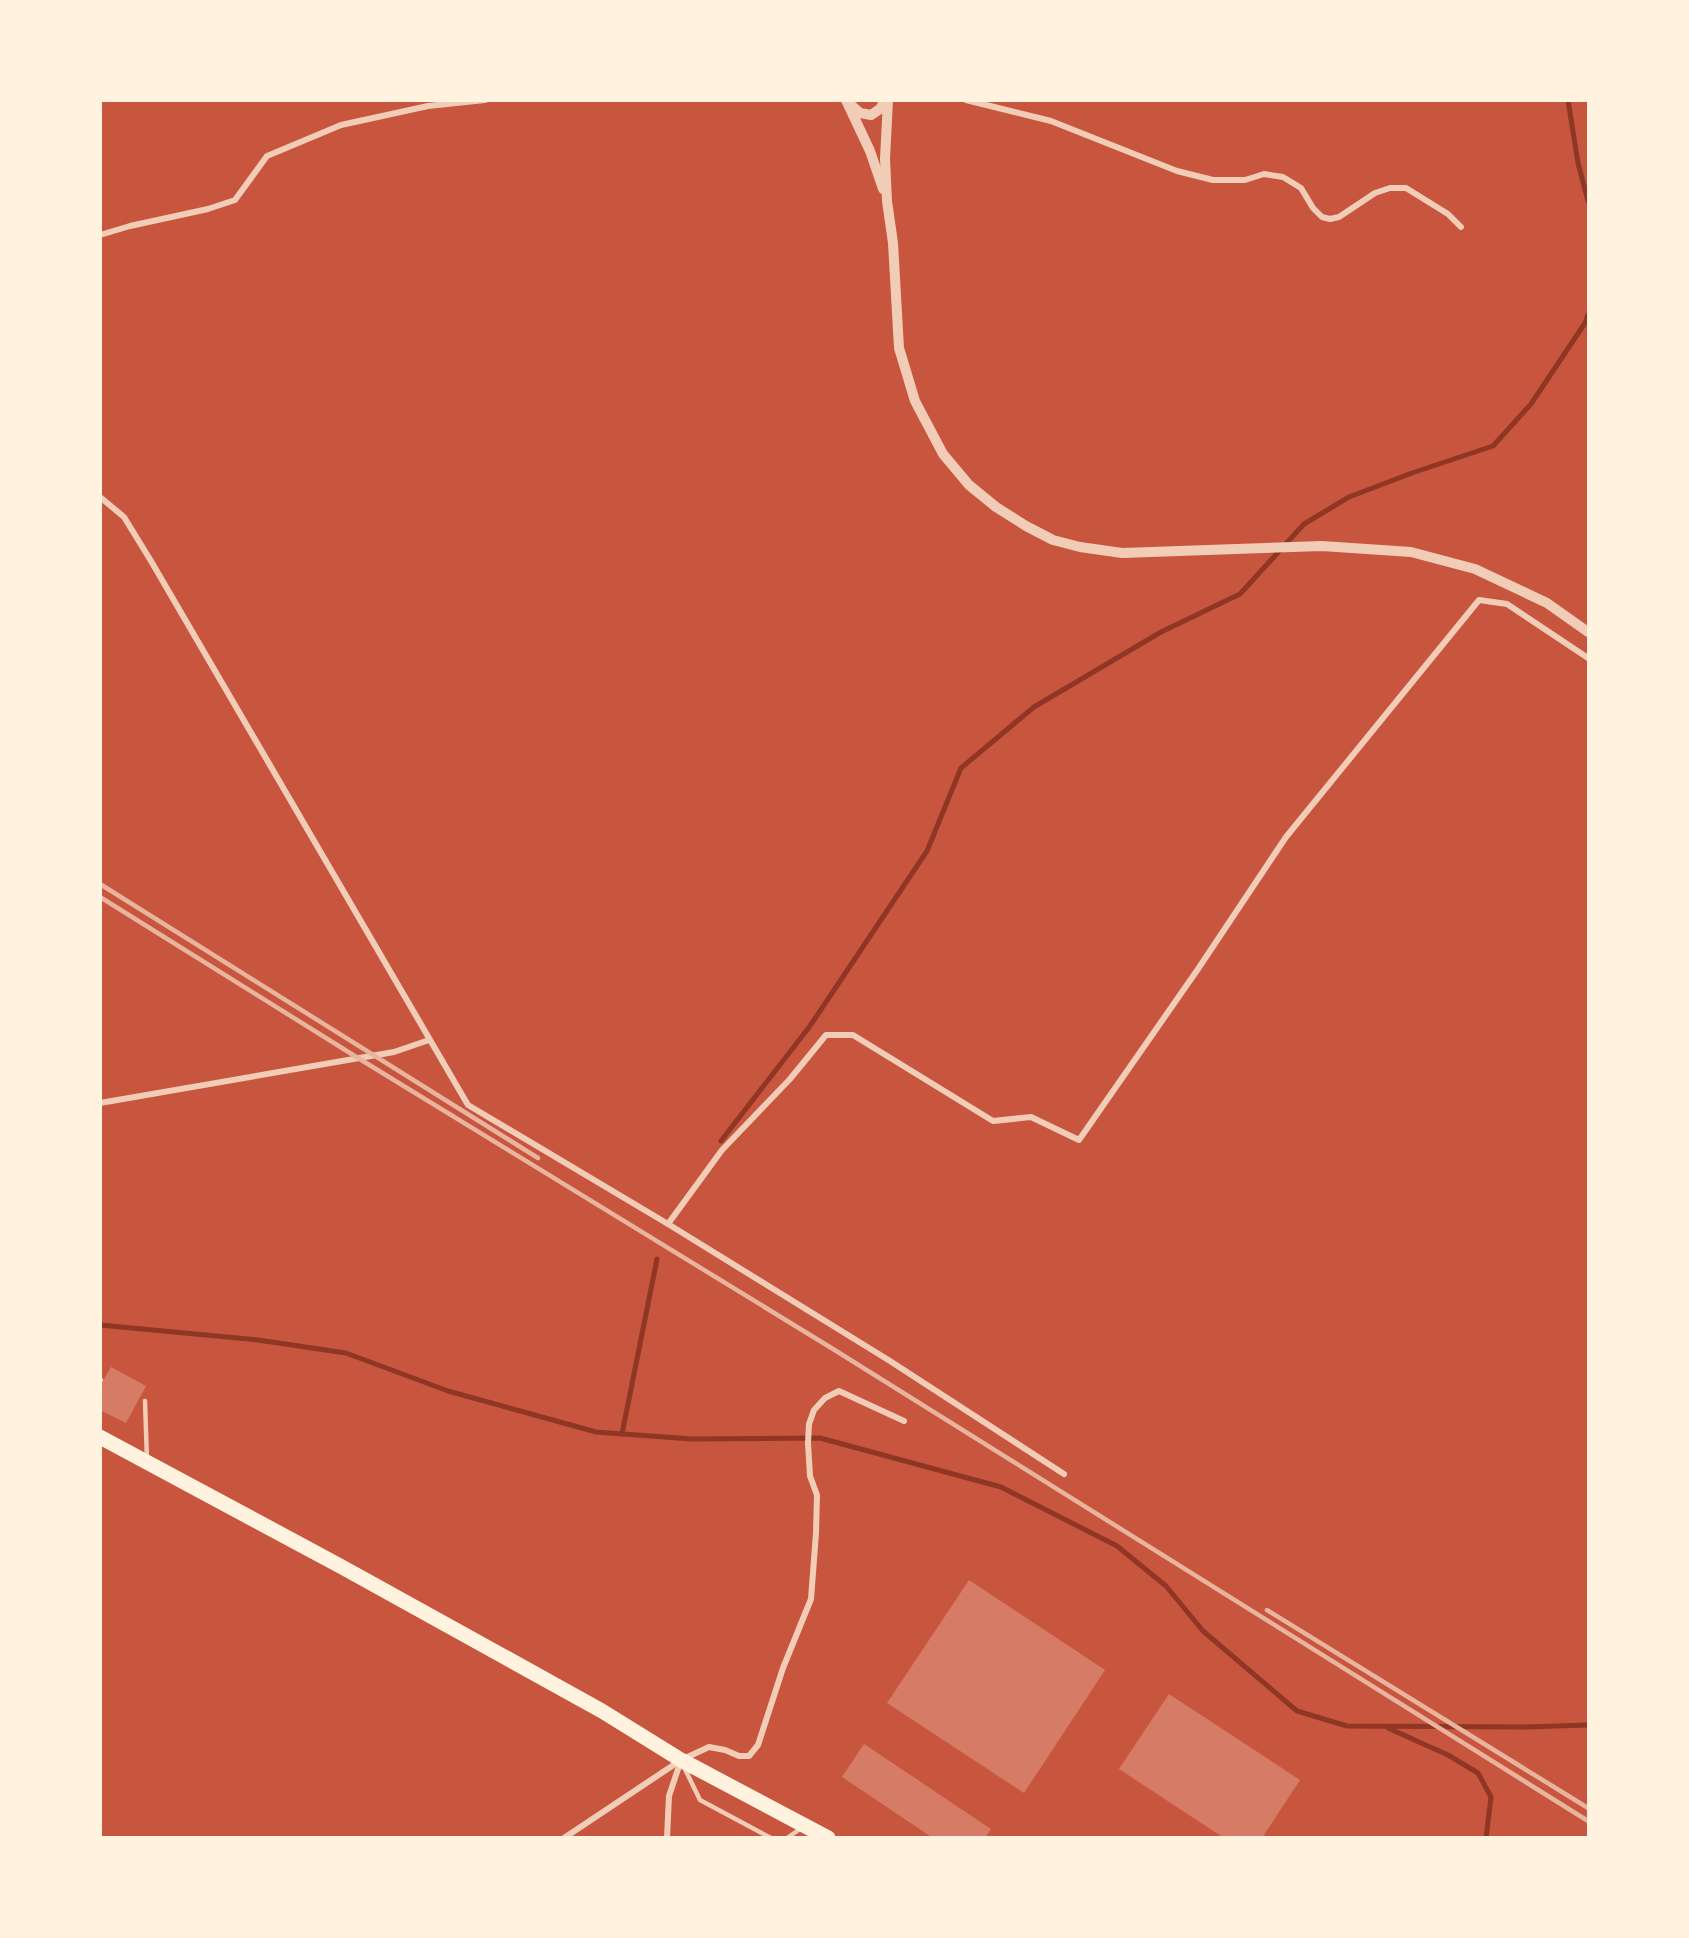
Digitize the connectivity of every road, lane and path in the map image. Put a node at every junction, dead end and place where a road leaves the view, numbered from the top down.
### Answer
1 (485, 100) edge
2 (846, 100) edge
3 (887, 100) edge
4 (966, 100) edge
5 (887, 201) junction
6 (1461, 227) dead end
7 (100, 235) edge
8 (100, 497) edge
9 (1588, 632) edge
10 (1588, 658) edge
11 (429, 1040) junction
12 (100, 1103) edge
13 (668, 1224) junction
14 (145, 1401) dead end
15 (904, 1421) dead end
16 (100, 1437) edge
17 (147, 1462) junction
18 (1064, 1474) dead end
19 (681, 1760) junction
20 (805, 1825) junction
21 (564, 1838) edge
22 (667, 1838) edge
23 (771, 1838) edge
24 (788, 1838) edge
25 (828, 1838) edge

1 - 7 street
2 - 3 street
2 - 5 street
3 - 5 street
4 - 6 street
5 - 9 street
8 - 11 street
10 - 13 street
11 - 12 street
11 - 13 street
13 - 18 street
14 - 17 lane
15 - 19 street
16 - 17 main road
17 - 19 main road
19 - 20 main road
19 - 21 street
19 - 22 street
19 - 23 lane
20 - 24 lane
20 - 25 main road

